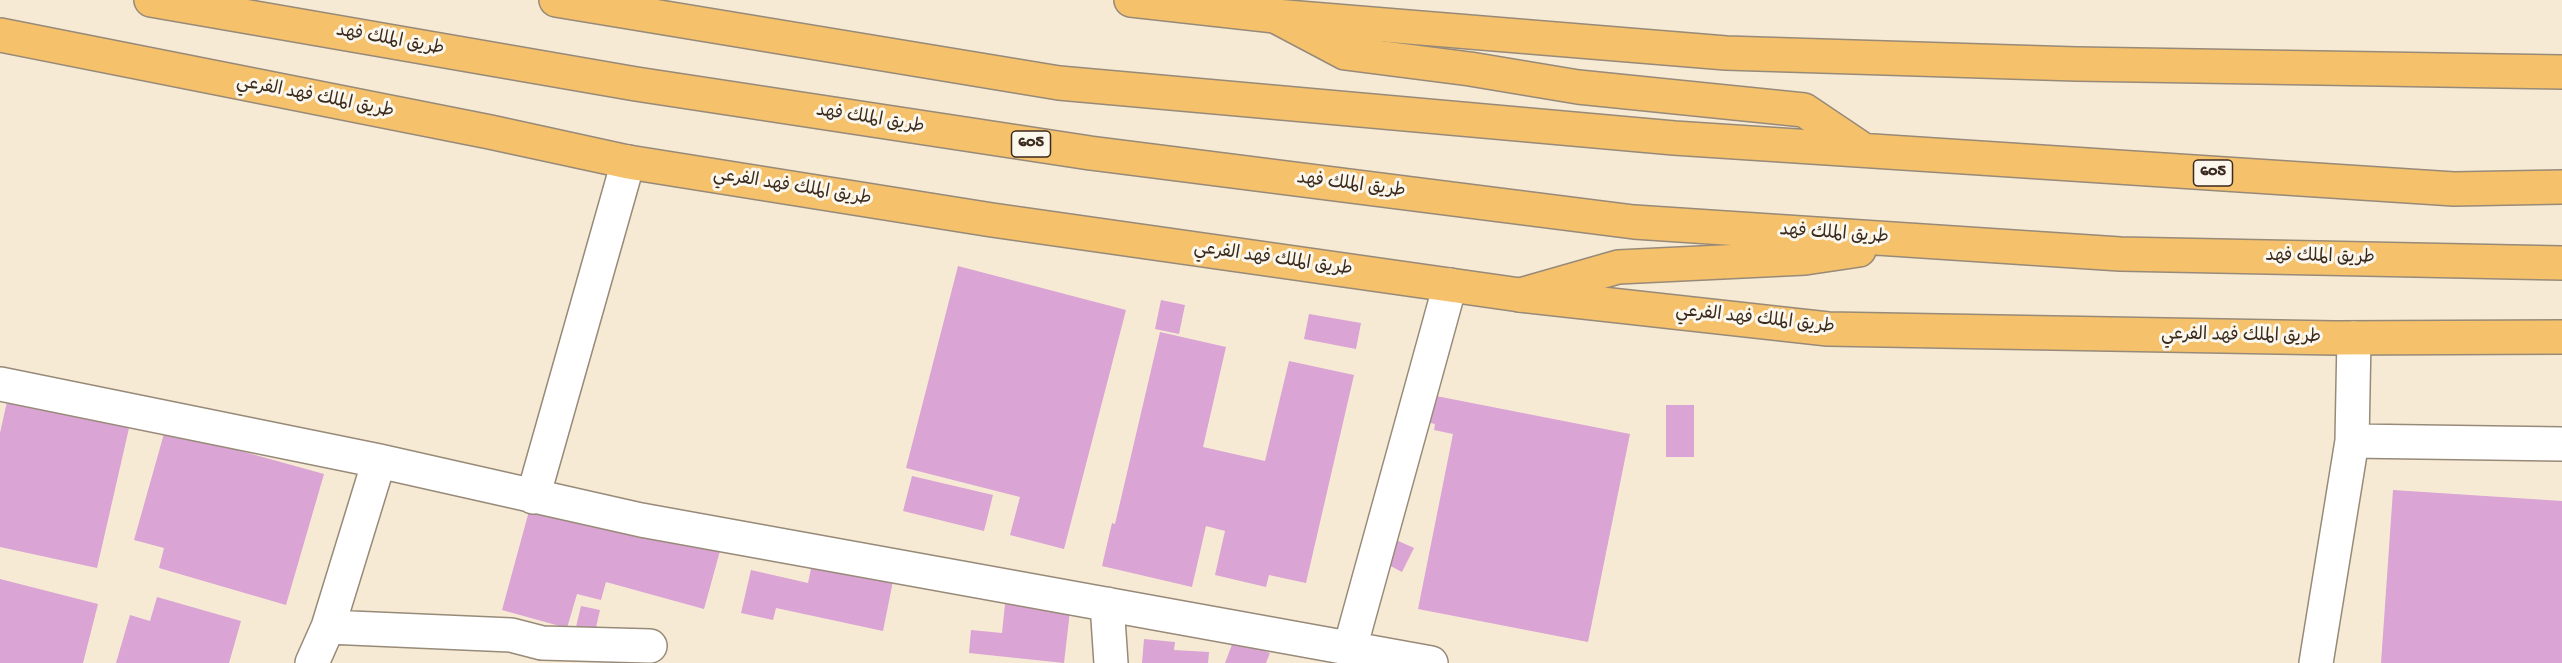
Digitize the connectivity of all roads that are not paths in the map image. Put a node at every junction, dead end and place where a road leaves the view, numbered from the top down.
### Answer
1 (151, 0) edge
2 (556, 0) edge
3 (1131, 0) edge
4 (1275, 16) junction
5 (0, 35) edge
6 (2562, 72) edge
7 (1863, 150) junction
8 (628, 162) junction
9 (2562, 187) edge
10 (1916, 241) junction
11 (2562, 263) edge
12 (1450, 285) junction
13 (1520, 295) junction
14 (2562, 337) edge
15 (2354, 338) junction
16 (0, 384) edge
17 (2352, 441) junction
18 (2562, 444) edge
19 (379, 461) junction
20 (533, 497) junction
21 (1107, 604) junction
22 (328, 627) junction
23 (650, 646) dead end
24 (1350, 648) junction
25 (312, 663) edge
26 (1112, 663) edge
27 (1431, 663) edge
28 (2316, 663) edge

1 - 10 main road, طريق الملك فهد / 605
2 - 7 main road, 605
3 - 4 main road
4 - 6 main road
4 - 7 main road
5 - 8 main road, طريق الملك فهد الفرعي
7 - 9 main road, 605
8 - 12 main road, طريق الملك فهد الفرعي
8 - 20 street
10 - 11 main road, طريق الملك فهد / 605
10 - 13 main road
12 - 13 main road, طريق الملك فهد الفرعي
12 - 24 street
13 - 15 main road, طريق الملك فهد الفرعي
14 - 15 main road, طريق الملك فهد الفرعي
15 - 17 street
16 - 19 street
17 - 18 street
17 - 28 street
19 - 20 street
19 - 22 street
20 - 21 street
21 - 24 street
21 - 26 street
22 - 23 street
22 - 25 street
24 - 27 street

